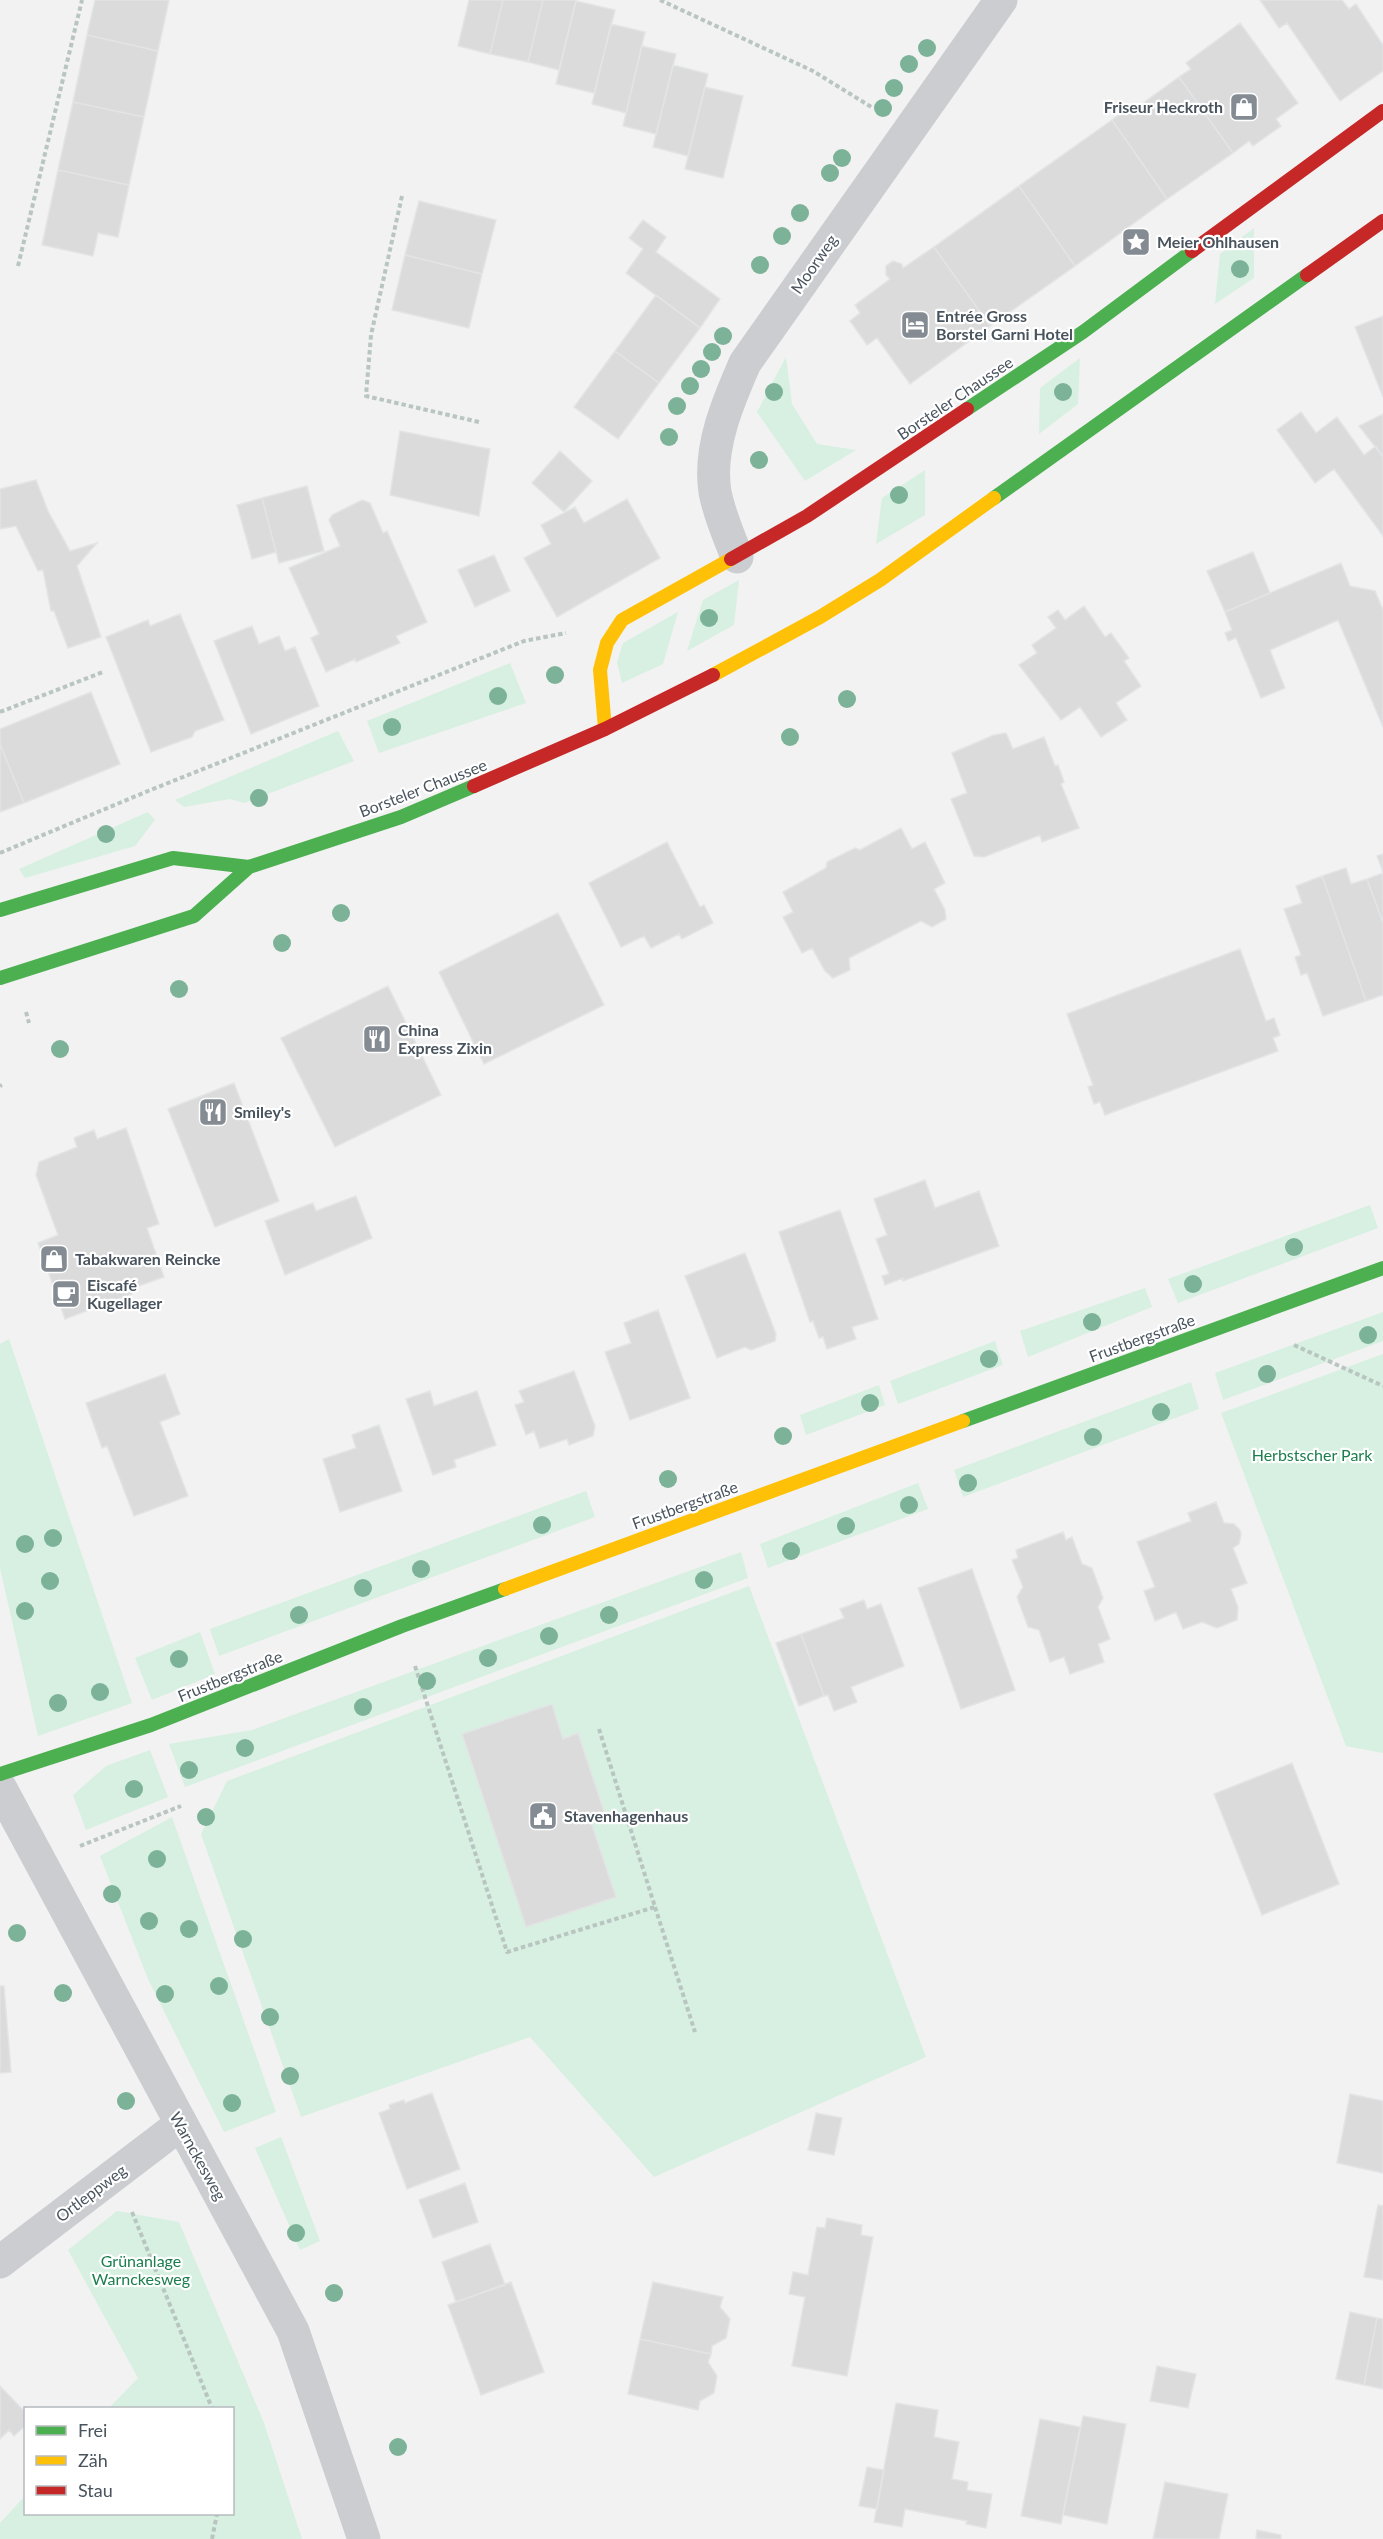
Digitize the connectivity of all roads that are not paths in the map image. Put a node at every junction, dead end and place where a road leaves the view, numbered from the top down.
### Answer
1 (1001, 0) edge
2 (1383, 111) edge
3 (1383, 221) edge
4 (737, 557) junction
5 (605, 729) junction
6 (249, 867) junction
7 (0, 910) edge
8 (0, 978) edge
9 (1383, 1268) edge
10 (0, 1774) edge
11 (0, 1787) edge
12 (181, 2124) junction
13 (0, 2262) edge
14 (364, 2539) edge

1 - 4 street, Moorweg
2 - 4 street, Borsteler Chaussee
3 - 5 street, Borsteler Chaussee
4 - 5 street, Borsteler Chaussee
5 - 6 street, Borsteler Chaussee
6 - 7 street, Borsteler Chaussee
6 - 8 street, Borsteler Chaussee
9 - 10 street, Frustbergstraße
11 - 12 street, Warnckesweg
12 - 13 street, Ortleppweg
12 - 14 street, Warnckesweg

